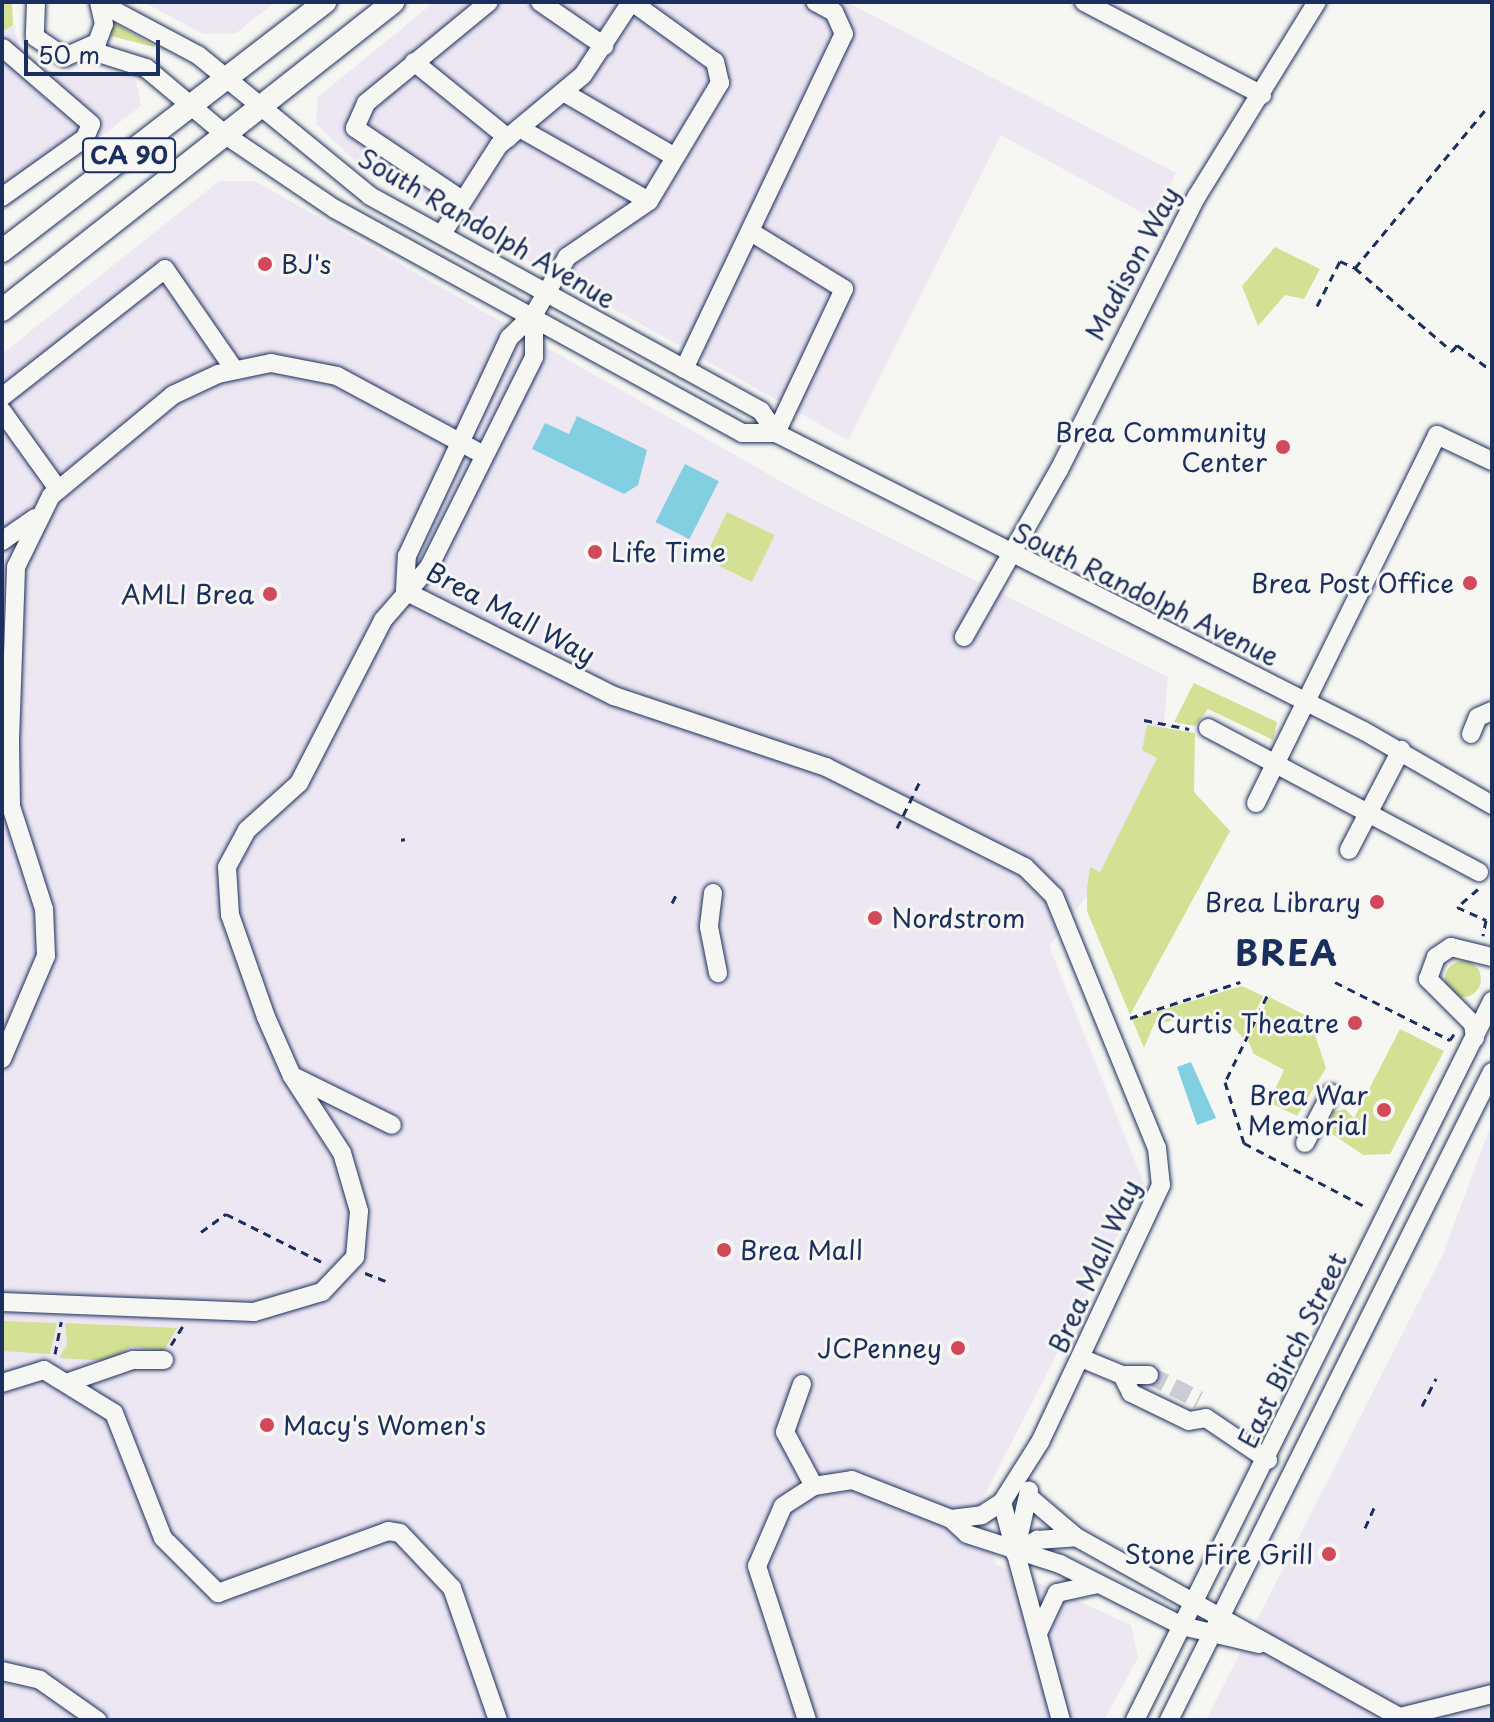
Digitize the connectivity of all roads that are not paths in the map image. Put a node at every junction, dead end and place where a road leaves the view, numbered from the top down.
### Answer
1 (36, 2) edge
2 (325, 2) edge
3 (393, 2) edge
4 (489, 2) edge
5 (540, 2) edge
6 (632, 2) edge
7 (815, 2) edge
8 (1084, 2) edge
9 (1317, 2) edge
10 (100, 3) edge
11 (604, 46) junction
12 (3, 48) edge
13 (89, 50) junction
14 (414, 62) junction
15 (229, 78) junction
16 (565, 93) junction
17 (1262, 95) junction
18 (193, 106) junction
19 (262, 109) junction
20 (514, 134) junction
21 (227, 136) junction
22 (675, 157) junction
23 (2, 197) edge
24 (462, 200) junction
25 (649, 201) junction
26 (751, 232) junction
27 (442, 234) junction
28 (2, 251) edge
29 (546, 293) junction
30 (2, 310) edge
31 (534, 314) junction
32 (234, 369) junction
33 (684, 369) junction
34 (2, 397) edge
35 (2, 411) edge
36 (776, 433) junction
37 (462, 443) junction
38 (484, 455) junction
39 (1492, 461) edge
40 (58, 489) junction
41 (37, 517) junction
42 (2, 541) edge
43 (1011, 557) junction
44 (405, 591) junction
45 (7, 611) edge
46 (969, 640) dead end
47 (1311, 704) junction
48 (1492, 711) edge
49 (1208, 728) road end
50 (1471, 734) dead end
51 (1401, 750) junction
52 (1277, 765) junction
53 (1256, 803) dead end
54 (1492, 805) edge
55 (1368, 813) junction
56 (1349, 850) dead end
57 (1479, 872) road end
58 (713, 893) dead end
59 (1492, 957) edge
60 (718, 973) dead end
61 (1492, 1001) edge
62 (1475, 1038) junction
63 (6, 1039) edge
64 (2, 1059) edge
65 (1492, 1072) edge
66 (292, 1076) junction
67 (1331, 1093) dead end
68 (392, 1125) dead end
69 (1305, 1143) dead end
70 (2, 1302) edge
71 (1081, 1358) junction
72 (164, 1360) road end
73 (1122, 1375) junction
74 (1149, 1375) tunnel mouth
75 (69, 1382) junction
76 (2, 1383) edge
77 (802, 1384) dead end
78 (1268, 1460) junction
79 (1024, 1473) junction
80 (814, 1486) junction
81 (1028, 1496) junction
82 (1002, 1502) junction
83 (951, 1519) junction
84 (1076, 1537) junction
85 (1015, 1553) junction
86 (1098, 1584) junction
87 (1196, 1600) junction
88 (1221, 1614) junction
89 (1182, 1626) junction
90 (1039, 1631) junction
91 (1211, 1635) junction
92 (1259, 1644) junction
93 (2, 1671) edge
94 (1492, 1694) edge
95 (97, 1720) edge
96 (498, 1720) edge
97 (807, 1720) edge
98 (1061, 1720) edge
99 (1135, 1720) edge
100 (1169, 1720) edge

1 - 13 street, South Randolph Avenue
2 - 15 main road, CA 90
3 - 19 main road, CA 90
4 - 14 street
5 - 11 street
6 - 11 street
6 - 22 street
7 - 26 street
8 - 17 street
9 - 17 street, Madison Way
10 - 13 street, South Randolph Avenue
10 - 15 street, South Randolph Avenue
11 - 16 street
12 - 23 street
13 - 18 street, South Randolph Avenue
14 - 20 street
14 - 24 street
15 - 18 main road, CA 90
15 - 19 street, South Randolph Avenue
16 - 20 street
16 - 22 street
17 - 43 street, Madison Way
18 - 21 street, South Randolph Avenue
18 - 28 main road, CA 90
19 - 21 main road, CA 90
19 - 27 street, South Randolph Avenue
20 - 24 street
20 - 25 street
21 - 30 main road, CA 90
21 - 31 street, South Randolph Avenue
22 - 25 street
24 - 27 street
25 - 29 street
26 - 33 street
26 - 36 street
27 - 29 street, South Randolph Avenue
29 - 31 street
29 - 33 street, South Randolph Avenue
31 - 36 street, South Randolph Avenue
31 - 37 street
31 - 38 street, Brea Mall Way
32 - 34 street
32 - 37 street
32 - 40 street
33 - 36 street, South Randolph Avenue
35 - 40 street
36 - 43 street, South Randolph Avenue
37 - 38 street
37 - 44 street
38 - 44 street, Brea Mall Way
39 - 47 street
40 - 41 street
41 - 42 street
41 - 45 street
43 - 46 street, Madison Way
43 - 47 street, South Randolph Avenue
44 - 66 street
44 - 71 street, Brea Mall Way
45 - 63 street
47 - 51 street, South Randolph Avenue
47 - 52 street
48 - 50 street
49 - 52 street
51 - 54 street, South Randolph Avenue
51 - 55 street
52 - 53 street
52 - 55 street
55 - 56 street
55 - 57 street
58 - 60 street
59 - 62 street
61 - 62 street, East Birch Street
62 - 78 street, East Birch Street
63 - 64 street
65 - 88 street
66 - 68 street
66 - 70 street
67 - 69 street
71 - 73 street
71 - 79 street, Brea Mall Way
72 - 75 street
73 - 74 street
73 - 78 street
75 - 76 street
75 - 96 street
77 - 80 street
78 - 87 street, East Birch Street
79 - 81 street
79 - 82 street, Brea Mall Way
80 - 83 street
80 - 97 street
81 - 84 street
81 - 85 street
82 - 83 street
82 - 85 street
83 - 85 street
84 - 85 street
84 - 87 street
85 - 86 street
85 - 90 street
86 - 89 street
86 - 90 street
87 - 88 street
87 - 89 street, East Birch Street
88 - 91 street
88 - 92 street
89 - 91 street
89 - 99 street, East Birch Street
90 - 98 street
91 - 92 street
91 - 100 street
92 - 94 street
93 - 95 street

